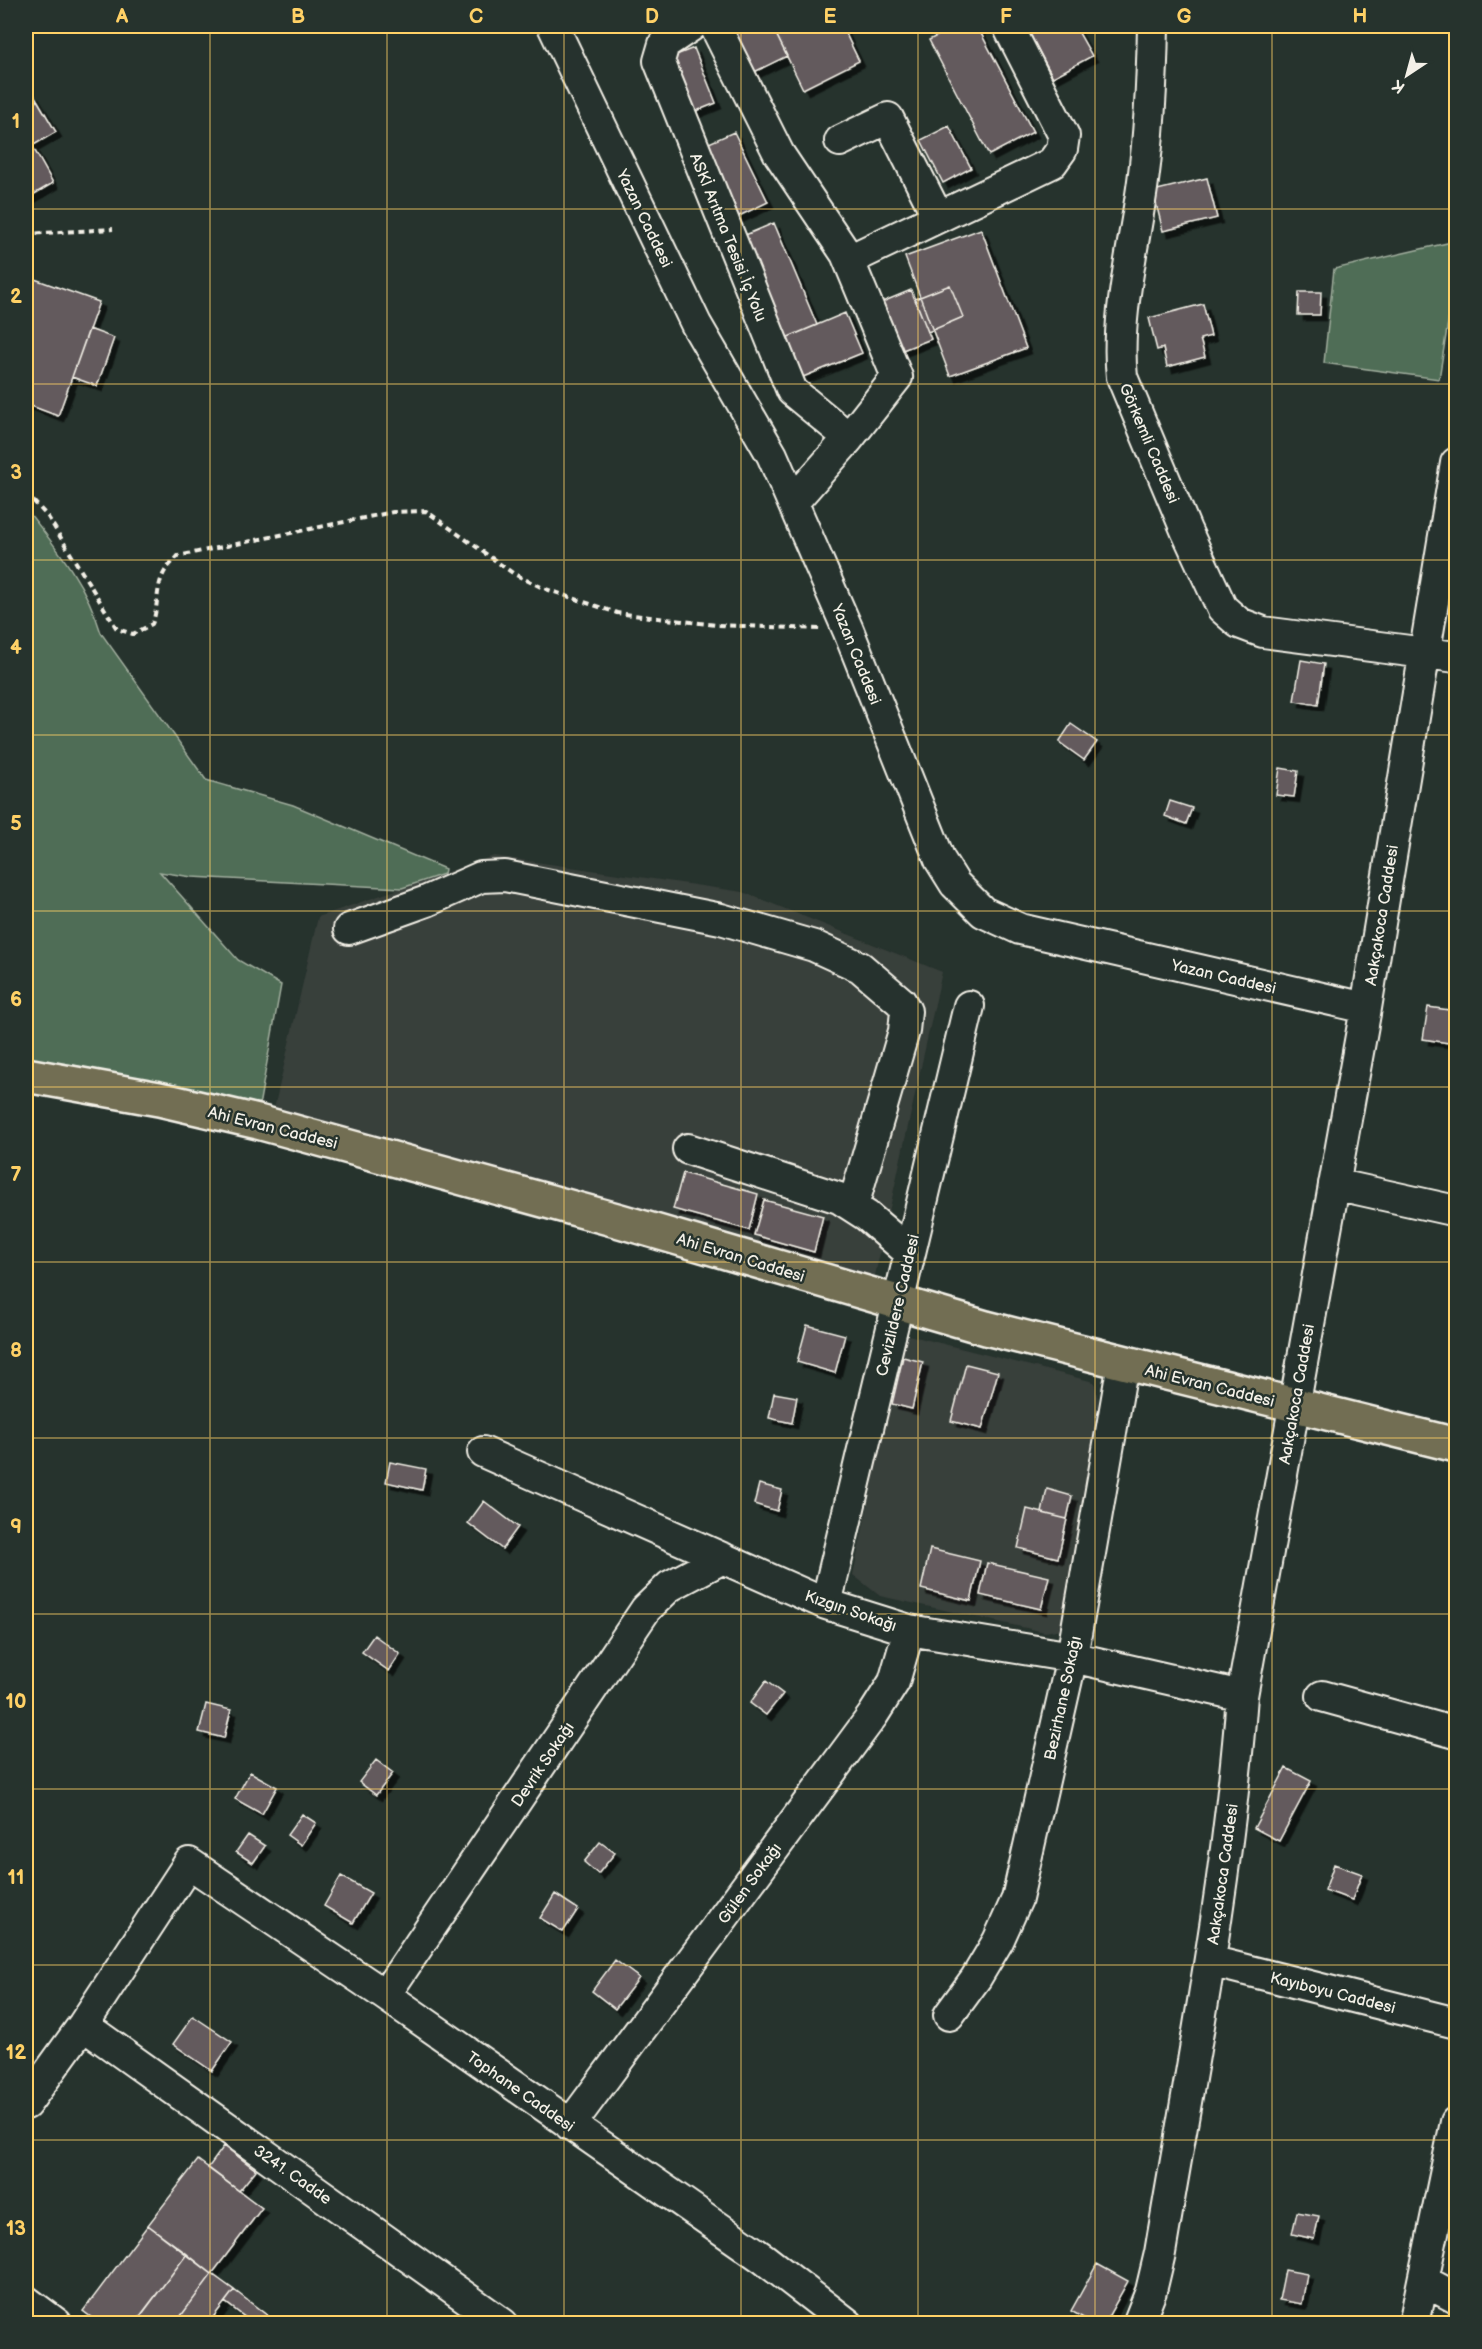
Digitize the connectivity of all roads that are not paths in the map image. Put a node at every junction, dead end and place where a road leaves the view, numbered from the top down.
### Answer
1 (691, 26) edge
2 (715, 26) edge
3 (1008, 26) edge
4 (1153, 26) edge
5 (556, 32) edge
6 (840, 141) dead end
7 (938, 217) junction
8 (849, 260) junction
9 (849, 438) junction
10 (1456, 463) edge
11 (793, 502) junction
12 (1423, 653) junction
13 (1456, 657) edge
14 (349, 929) dead end
15 (969, 1006) dead end
16 (1366, 1008) junction
17 (26, 1075) edge
18 (688, 1149) dead end
19 (1334, 1184) junction
20 (853, 1206) junction
21 (1456, 1211) edge
22 (910, 1253) junction
23 (897, 1304) junction
24 (1123, 1363) junction
25 (1294, 1406) junction
26 (1456, 1444) edge
27 (483, 1452) dead end
28 (723, 1558) junction
29 (826, 1604) junction
30 (909, 1630) junction
31 (1072, 1657) junction
32 (1242, 1696) junction
33 (1322, 1696) dead end
34 (1456, 1733) edge
35 (1210, 1961) junction
36 (385, 1995) junction
37 (949, 2015) dead end
38 (1456, 2023) edge
39 (82, 2025) junction
40 (26, 2103) edge
41 (1456, 2122) edge
42 (570, 2125) junction
43 (1424, 2281) junction
44 (1456, 2298) edge
45 (26, 2301) edge
46 (57, 2324) edge
47 (503, 2324) edge
48 (848, 2324) edge
49 (1138, 2324) edge
50 (1414, 2324) edge

1 - 9 street, ASKİ Arıtma Tesisi İç Yolu
2 - 8 street
3 - 7 street
4 - 12 street, Görkemli Caddesi
5 - 11 street, Yazan Caddesi
6 - 7 street
7 - 8 street
8 - 9 street
9 - 11 street
10 - 12 street, Aakçakoca Caddesi
11 - 16 street, Yazan Caddesi
12 - 13 street, Görkemli Caddesi
12 - 16 street, Aakçakoca Caddesi
14 - 20 street
15 - 22 street, Cevizlidere Caddesi
16 - 19 street, Aakçakoca Caddesi
17 - 23 main road, Ahi Evran Caddesi
18 - 20 street
19 - 21 street
19 - 25 street, Aakçakoca Caddesi
20 - 22 street
22 - 23 street, Cevizlidere Caddesi
23 - 24 main road, Ahi Evran Caddesi
23 - 29 street, Cevizlidere Caddesi
24 - 25 main road, Ahi Evran Caddesi
24 - 31 street, Bezirhane Sokağı
25 - 26 main road, Ahi Evran Caddesi
25 - 32 street, Aakçakoca Caddesi
27 - 28 street, Kızgın Sokağı
28 - 29 street, Kızgın Sokağı
28 - 36 street, Devrik Sokağı
29 - 30 street, Kızgın Sokağı
30 - 31 street, Kızgın Sokağı
30 - 42 street, Gülen Sokağı
31 - 32 street, Kızgın Sokağı
31 - 37 street, Bezirhane Sokağı
32 - 35 street, Aakçakoca Caddesi
33 - 34 street
35 - 38 street, Kayıboyu Caddesi
35 - 49 street, Aakçakoca Caddesi
36 - 39 street, Tophane Caddesi
36 - 42 street, Tophane Caddesi
39 - 40 street
39 - 47 street, 3241. Cadde
41 - 43 street
42 - 48 street, Tophane Caddesi
43 - 44 street
43 - 50 street
45 - 46 street

